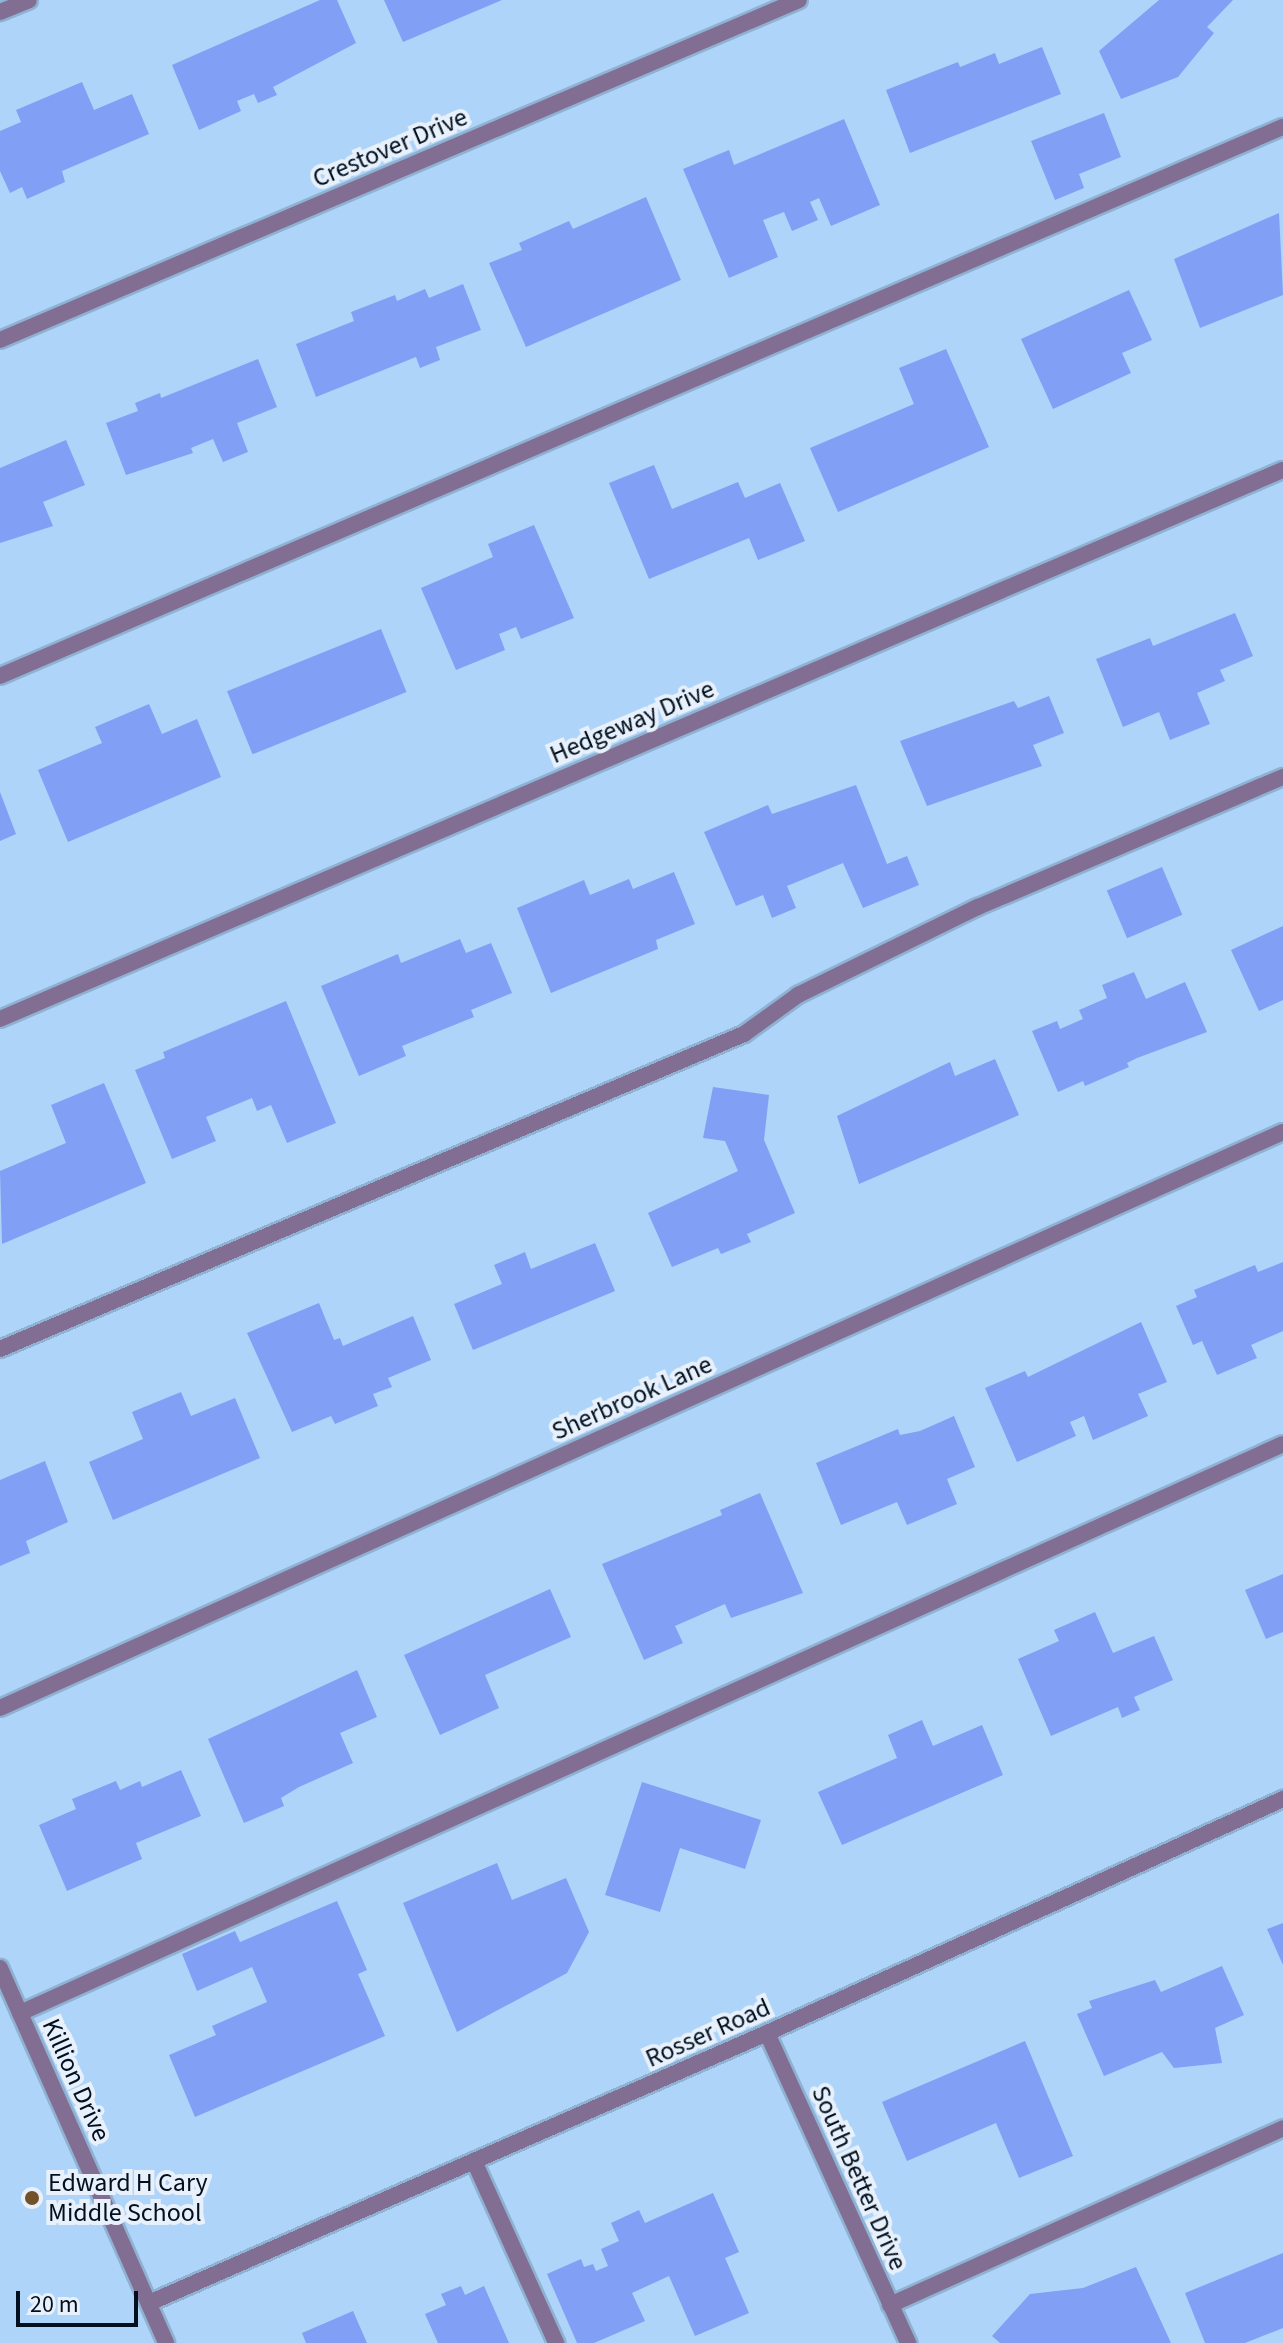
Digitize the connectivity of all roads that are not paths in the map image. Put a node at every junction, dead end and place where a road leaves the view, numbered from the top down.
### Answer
1 (29, 0) edge
2 (799, 0) edge
3 (0, 12) edge
4 (1283, 127) edge
5 (0, 340) edge
6 (1283, 470) edge
7 (0, 676) edge
8 (1283, 777) edge
9 (0, 1019) edge
10 (1283, 1132) edge
11 (0, 1349) edge
12 (1283, 1444) edge
13 (0, 1708) edge
14 (1283, 1799) edge
15 (0, 1968) edge
16 (20, 2013) junction
17 (767, 2033) junction
18 (1283, 2128) edge
19 (474, 2161) junction
20 (149, 2303) junction
21 (890, 2305) junction
22 (166, 2343) edge
23 (556, 2343) edge
24 (908, 2343) edge

1 - 3 street
2 - 5 street, Crestover Drive
4 - 7 street
6 - 9 street, Hedgeway Drive
8 - 11 street
10 - 13 street, Sherbrook Lane
12 - 16 street
14 - 17 street, Rosser Road
15 - 16 street, Killion Drive
16 - 20 street, Killion Drive
17 - 19 street, Rosser Road
17 - 21 street, South Better Drive
18 - 21 street
19 - 20 street, Rosser Road
19 - 23 street
20 - 22 street, Killion Drive
21 - 24 street, South Better Drive

